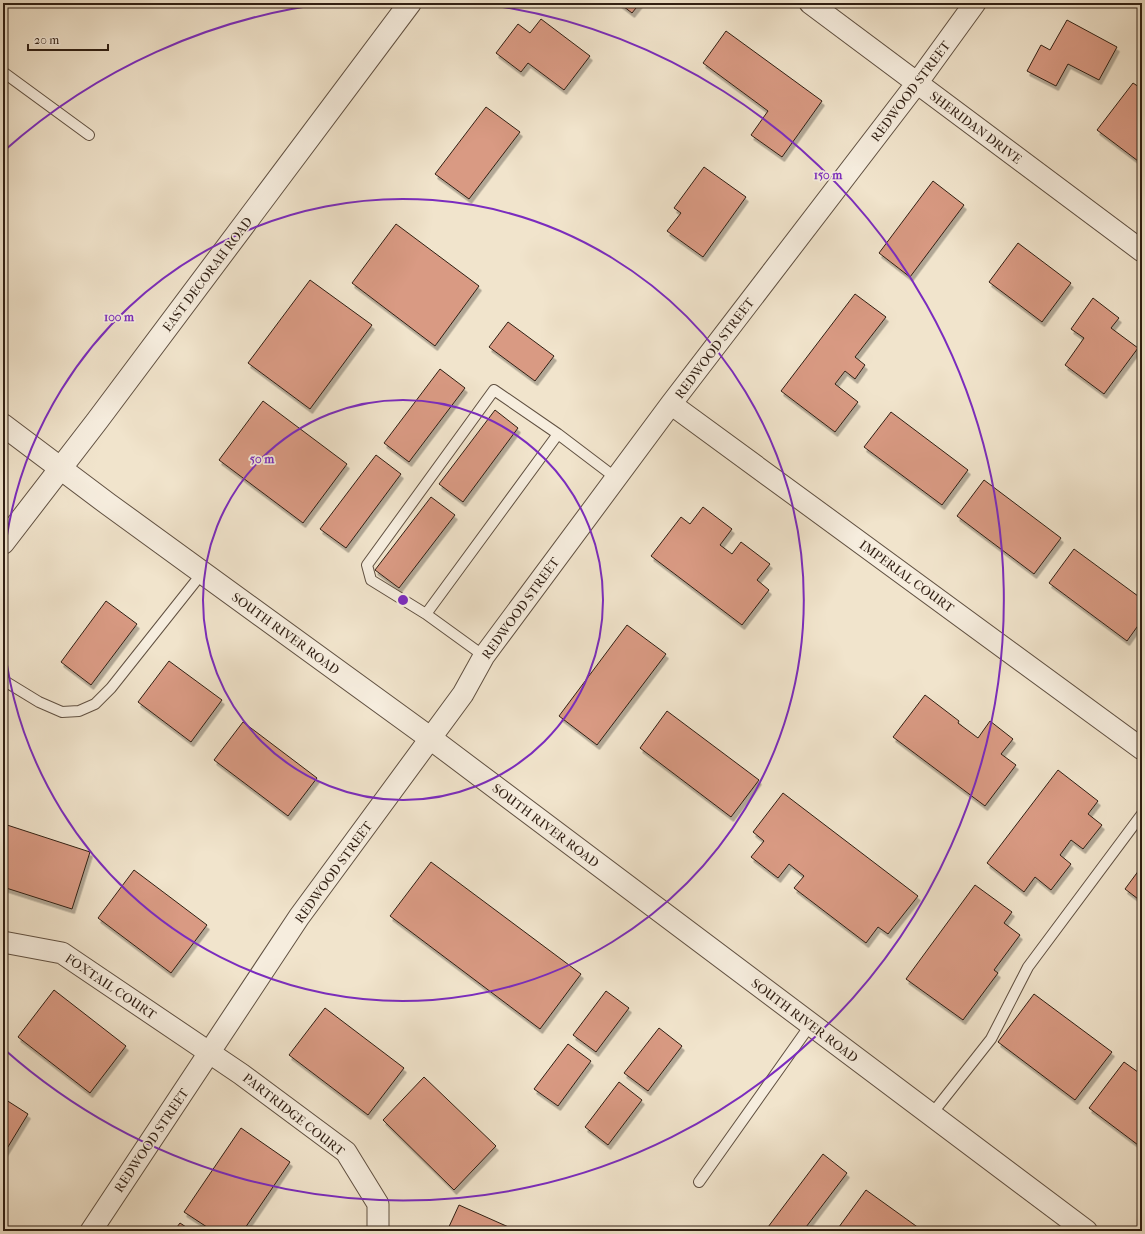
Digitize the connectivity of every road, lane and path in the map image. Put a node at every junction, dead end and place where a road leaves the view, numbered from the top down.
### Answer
1 (410, 3) edge
2 (810, 3) edge
3 (975, 3) edge
4 (3, 72) edge
5 (917, 83) junction
6 (89, 135) dead end
7 (1142, 251) edge
8 (671, 404) junction
9 (3, 425) edge
10 (558, 434) junction
11 (61, 468) junction
12 (616, 478) junction
13 (3, 543) edge
14 (203, 572) junction
15 (426, 614) junction
16 (484, 656) junction
17 (3, 680) edge
18 (430, 738) junction
19 (1142, 749) edge
20 (1142, 814) edge
21 (3, 942) edge
22 (810, 1024) junction
23 (209, 1053) junction
24 (931, 1115) junction
25 (699, 1182) dead end
26 (91, 1231) edge
27 (378, 1231) edge
28 (1086, 1231) edge

1 - 11 street, EAST DECORAH ROAD
2 - 5 street, SHERIDAN DRIVE
3 - 5 street, REDWOOD STREET
4 - 6 lane
5 - 7 street, SHERIDAN DRIVE
5 - 8 street, REDWOOD STREET
8 - 12 street, REDWOOD STREET
8 - 19 street, IMPERIAL COURT
9 - 11 street, SOUTH RIVER ROAD
10 - 12 lane
10 - 15 lane
10 - 15 lane
11 - 13 street, EAST DECORAH ROAD
11 - 14 street, SOUTH RIVER ROAD
12 - 16 street, REDWOOD STREET
14 - 17 lane
14 - 18 street, SOUTH RIVER ROAD
15 - 16 lane
16 - 18 street, REDWOOD STREET
18 - 22 street, SOUTH RIVER ROAD
18 - 23 street, REDWOOD STREET
20 - 24 lane
21 - 23 street, FOXTAIL COURT
22 - 24 street, SOUTH RIVER ROAD
22 - 25 lane
23 - 26 street, REDWOOD STREET
23 - 27 street, PARTRIDGE COURT
24 - 28 street, SOUTH RIVER ROAD

